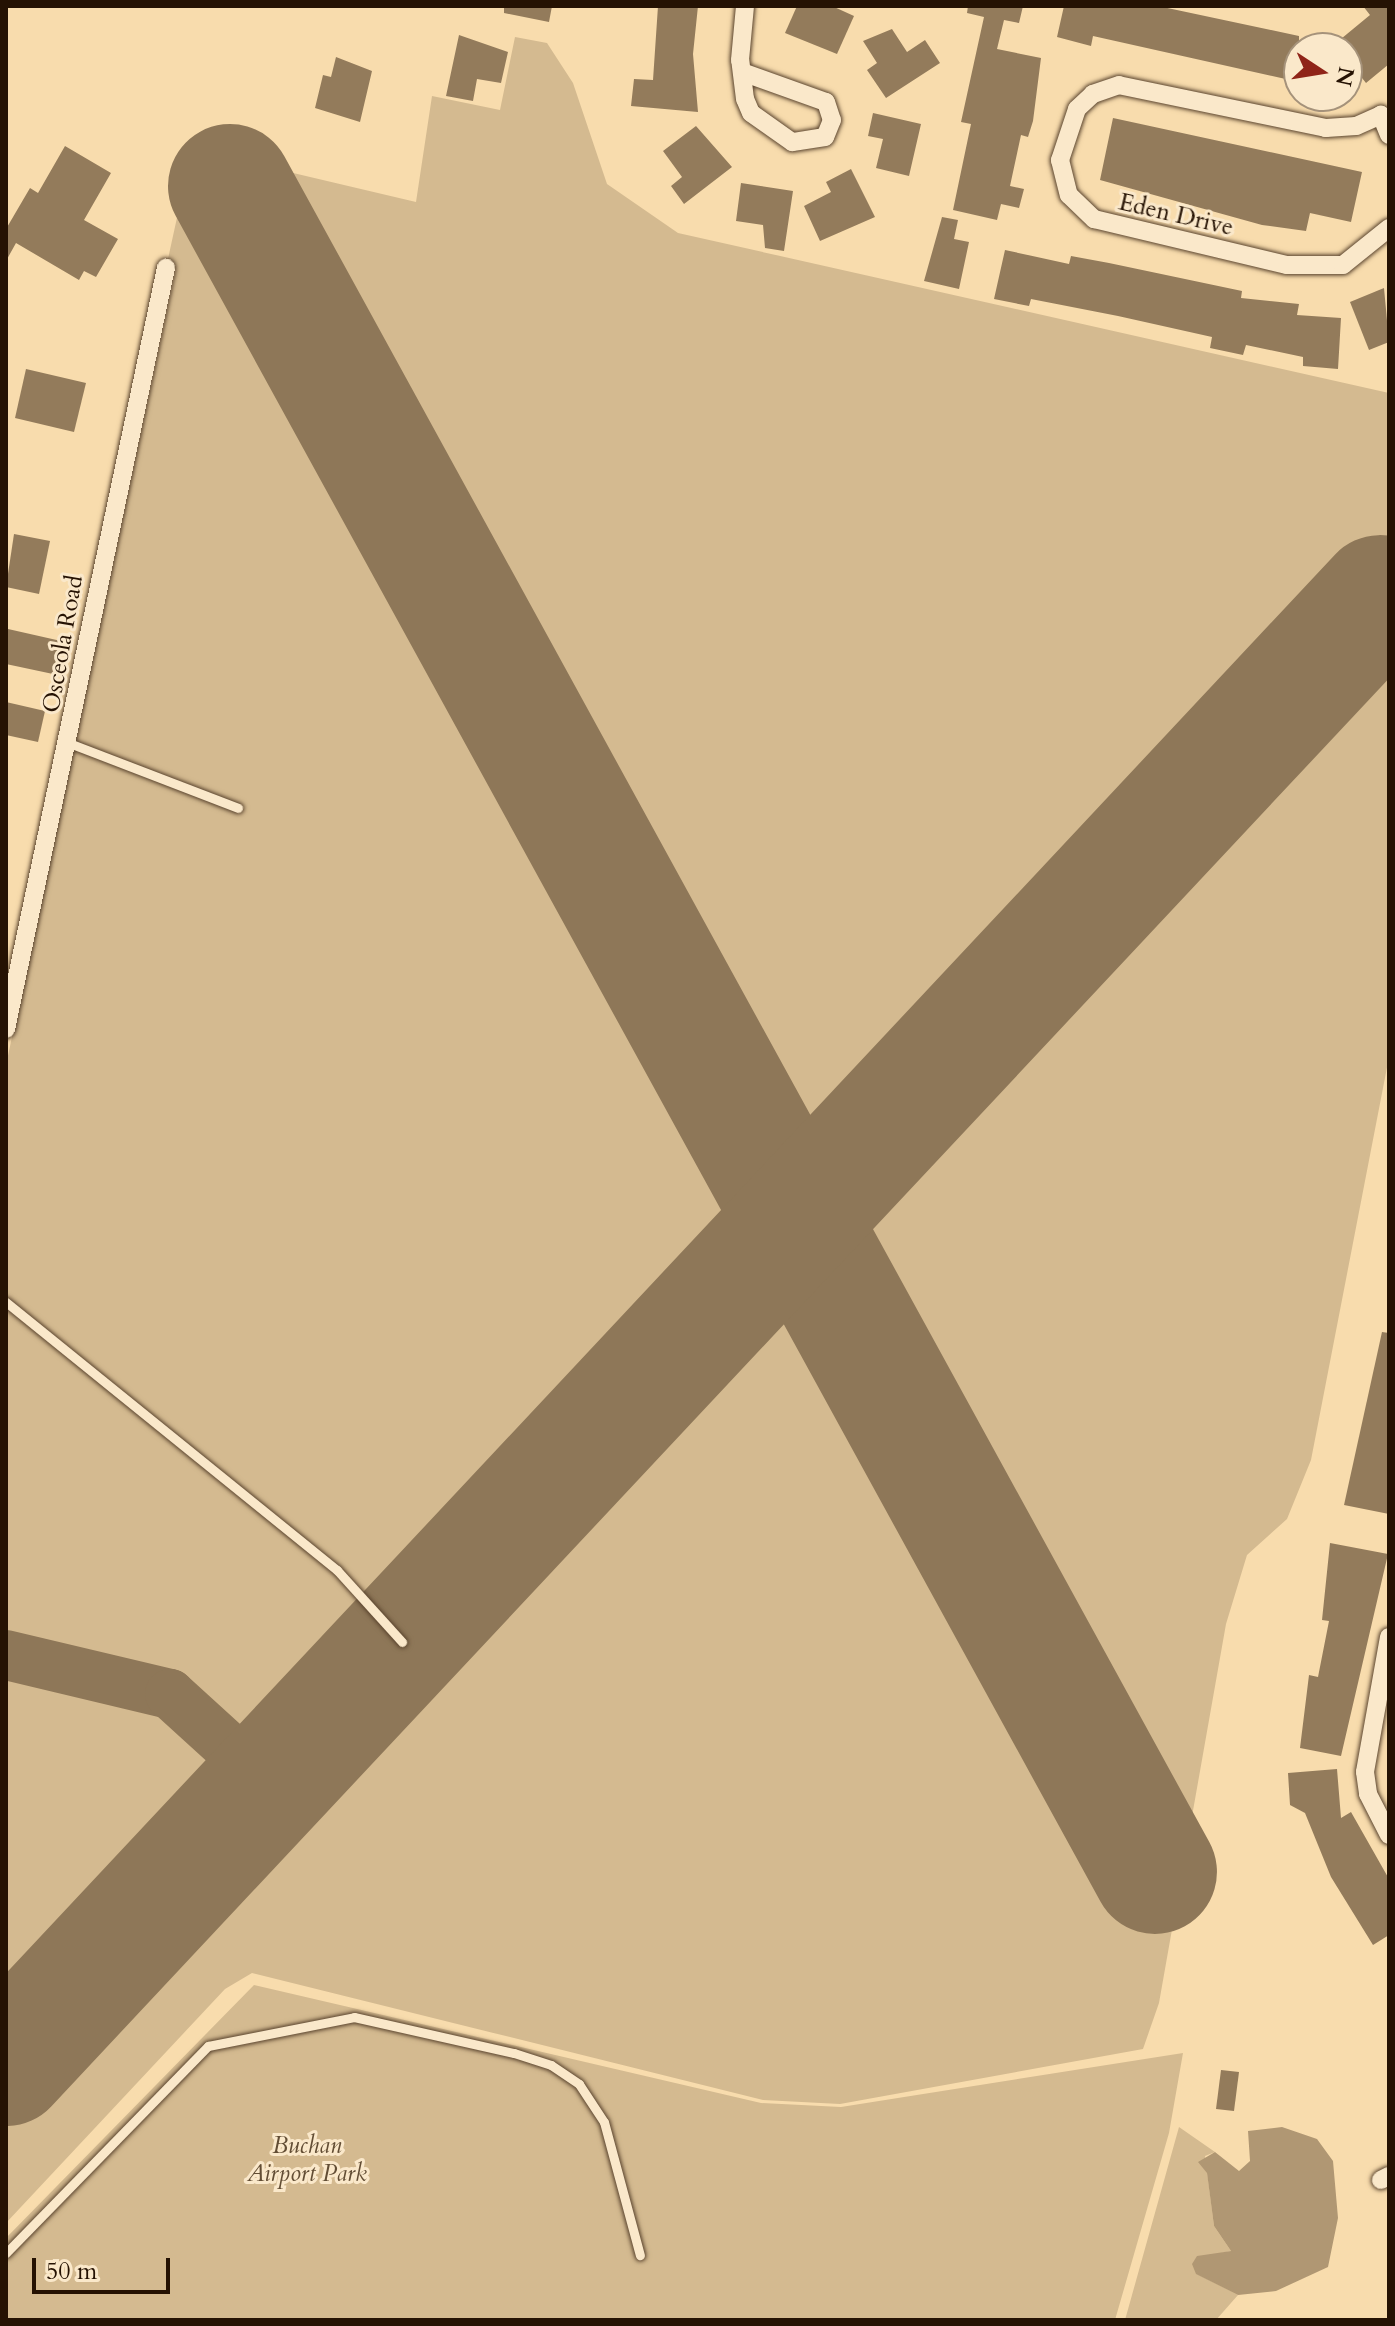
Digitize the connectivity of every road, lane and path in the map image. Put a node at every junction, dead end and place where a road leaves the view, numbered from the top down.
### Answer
1 (745, 6) edge
2 (742, 72) junction
3 (1385, 112) edge
4 (1389, 135) edge
5 (1389, 228) edge
6 (166, 268) dead end
7 (69, 743) junction
8 (238, 808) dead end
9 (6, 1029) edge
10 (6, 1302) edge
11 (1389, 1637) edge
12 (402, 1642) dead end
13 (1387, 1827) edge
14 (6, 2253) edge
15 (640, 2255) dead end

1 - 2 street
2 - 2 street
3 - 4 street, Eden Drive
3 - 5 street, Eden Drive
6 - 7 street, Osceola Road
7 - 8 lane
7 - 9 street, Osceola Road
10 - 12 lane
11 - 13 street
14 - 15 lane

